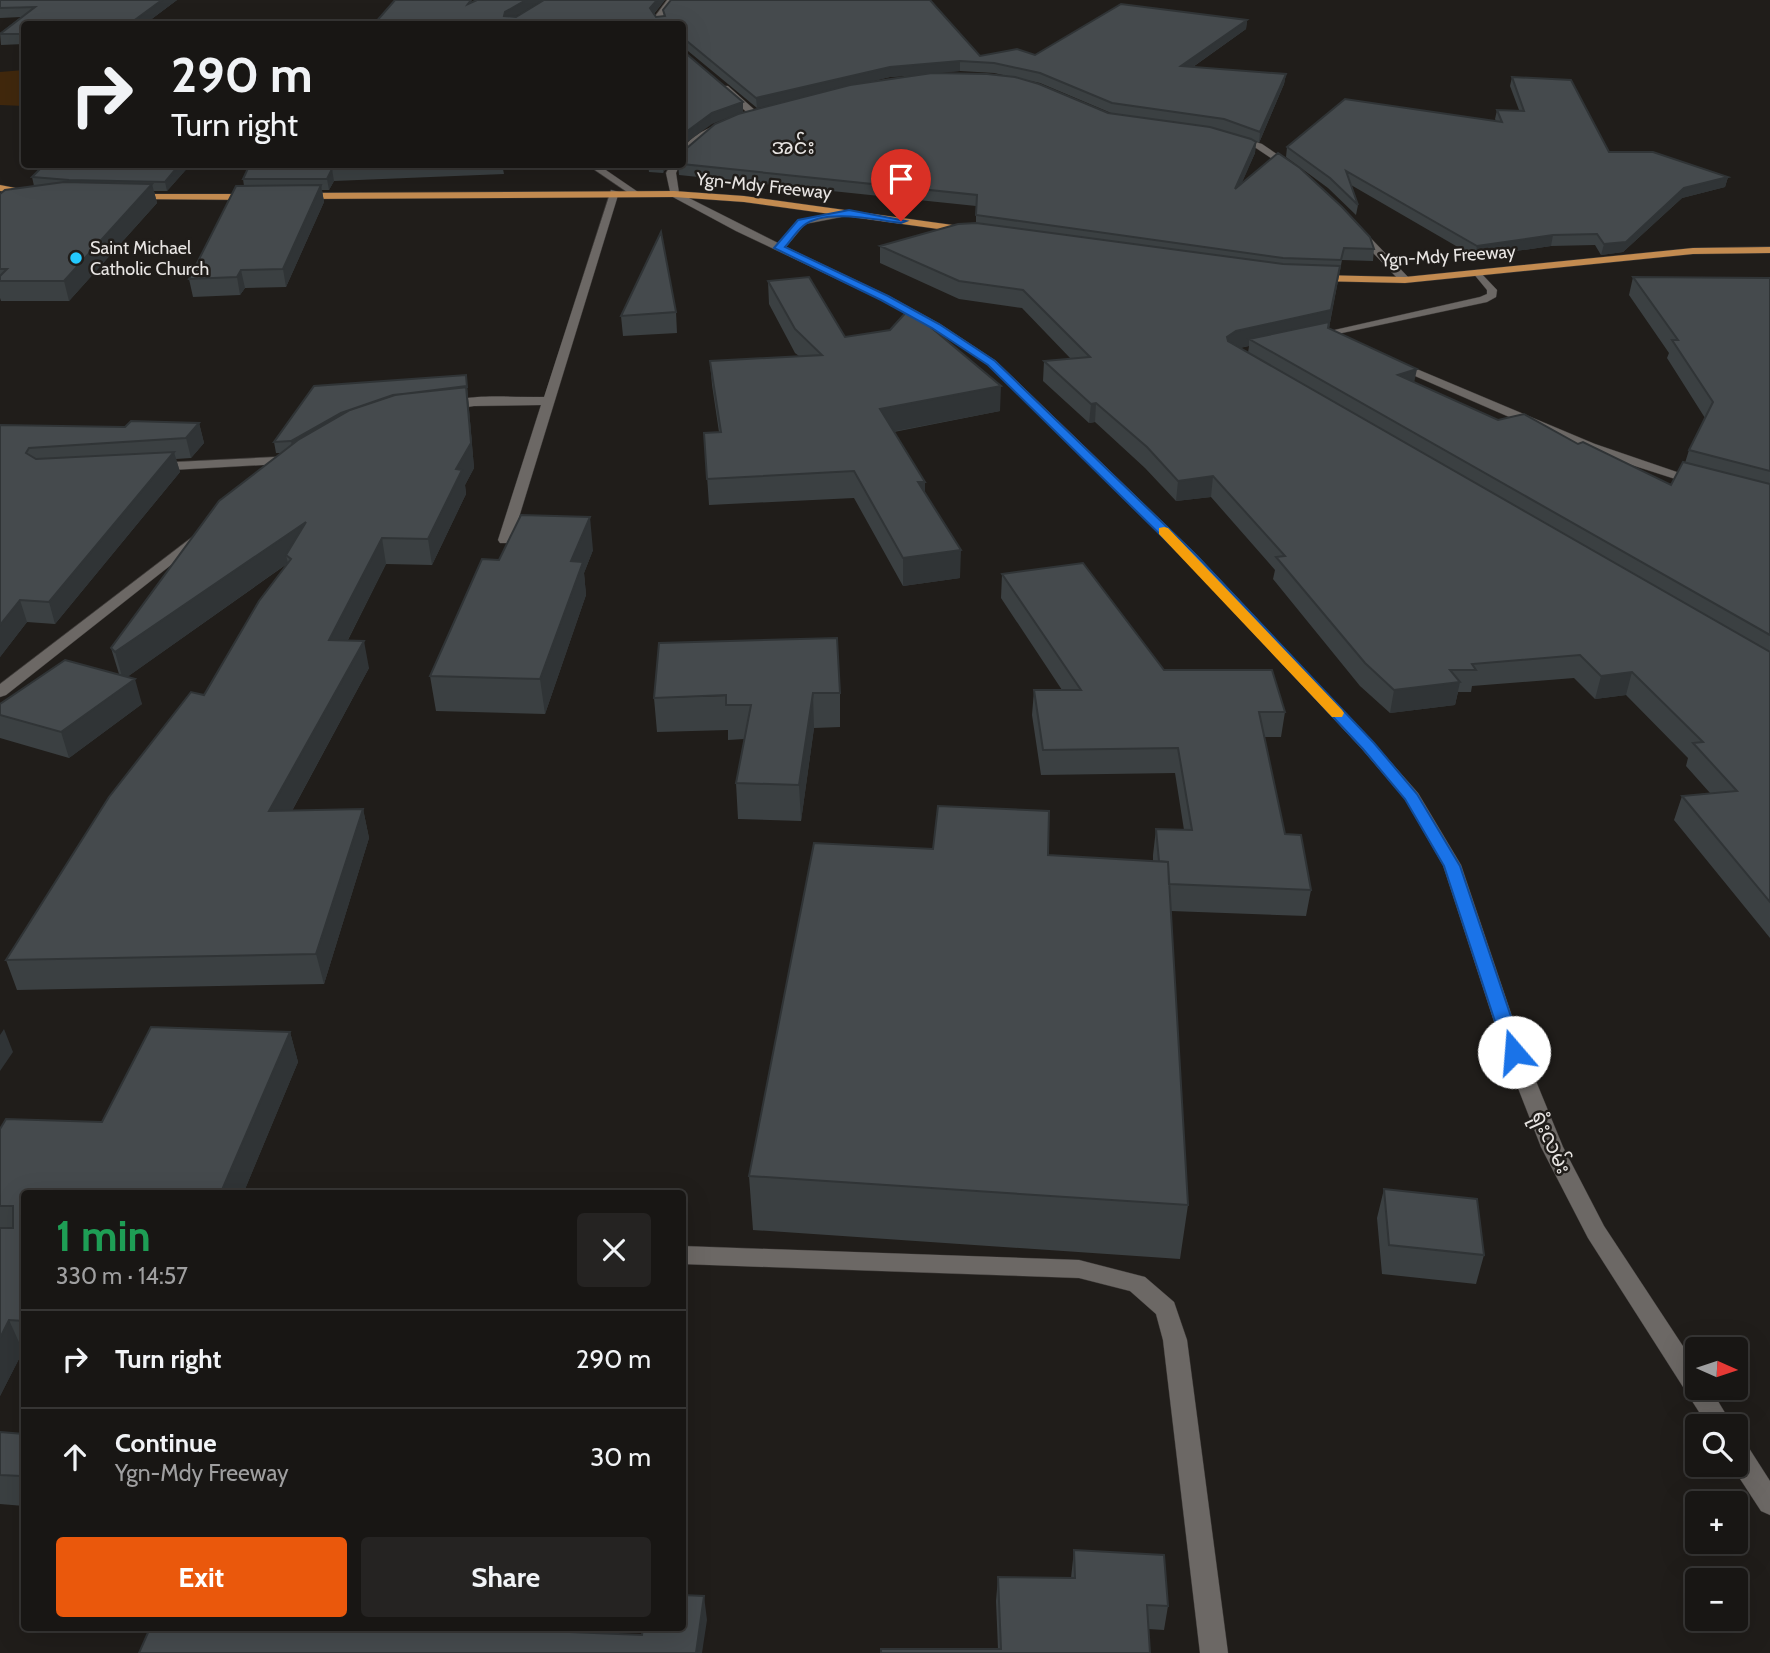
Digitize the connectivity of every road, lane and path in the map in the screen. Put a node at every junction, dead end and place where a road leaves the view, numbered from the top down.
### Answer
1 (671, 0) edge
2 (658, 21) edge
3 (713, 77) edge
4 (767, 111) edge
5 (754, 114) junction
6 (744, 117) edge
7 (734, 121) edge
8 (1219, 136) edge
9 (686, 151) edge
10 (596, 168) edge
11 (674, 168) edge
12 (1304, 175) edge
13 (0, 188) edge
14 (614, 192) junction
15 (633, 192) junction
16 (48, 193) edge
17 (674, 194) junction
18 (271, 196) edge
19 (285, 196) edge
20 (125, 197) edge
21 (36, 200) edge
22 (24, 201) edge
23 (849, 213) junction
24 (1350, 223) edge
25 (972, 231) edge
26 (779, 248) junction
27 (1770, 250) edge
28 (1478, 273) junction
29 (1304, 277) edge
30 (1405, 280) junction
31 (1325, 333) junction
32 (1299, 339) edge
33 (1351, 344) edge
34 (1388, 360) edge
35 (550, 401) junction
36 (435, 408) edge
37 (136, 468) edge
38 (275, 477) edge
39 (1711, 486) edge
40 (220, 520) edge
41 (505, 540) edge
42 (0, 692) edge
43 (686, 1255) edge
44 (1713, 1414) edge
45 (1748, 1469) edge
46 (1770, 1503) edge
47 (1214, 1653) edge

1 - 2 street
3 - 5 street
4 - 5 street
5 - 6 street
7 - 9 street
8 - 12 street
10 - 15 street
11 - 17 street
13 - 16 main road
14 - 15 main road, Ygn-Mdy Freeway
14 - 19 main road, Ygn-Mdy Freeway
14 - 35 street
15 - 17 main road, Ygn-Mdy Freeway
17 - 23 main road, Ygn-Mdy Freeway
17 - 26 street, ရုံးလမ်း
18 - 20 main road
21 - 22 street
23 - 25 main road, Ygn-Mdy Freeway
23 - 26 street
24 - 30 street
26 - 44 street, ရုံးလမ်း
27 - 28 main road, Ygn-Mdy Freeway
28 - 30 main road, Ygn-Mdy Freeway
28 - 31 street
29 - 30 main road, Ygn-Mdy Freeway
31 - 32 street
31 - 33 street
34 - 39 street
35 - 36 street
35 - 41 street
37 - 38 street
40 - 42 street
43 - 47 street
45 - 46 street

